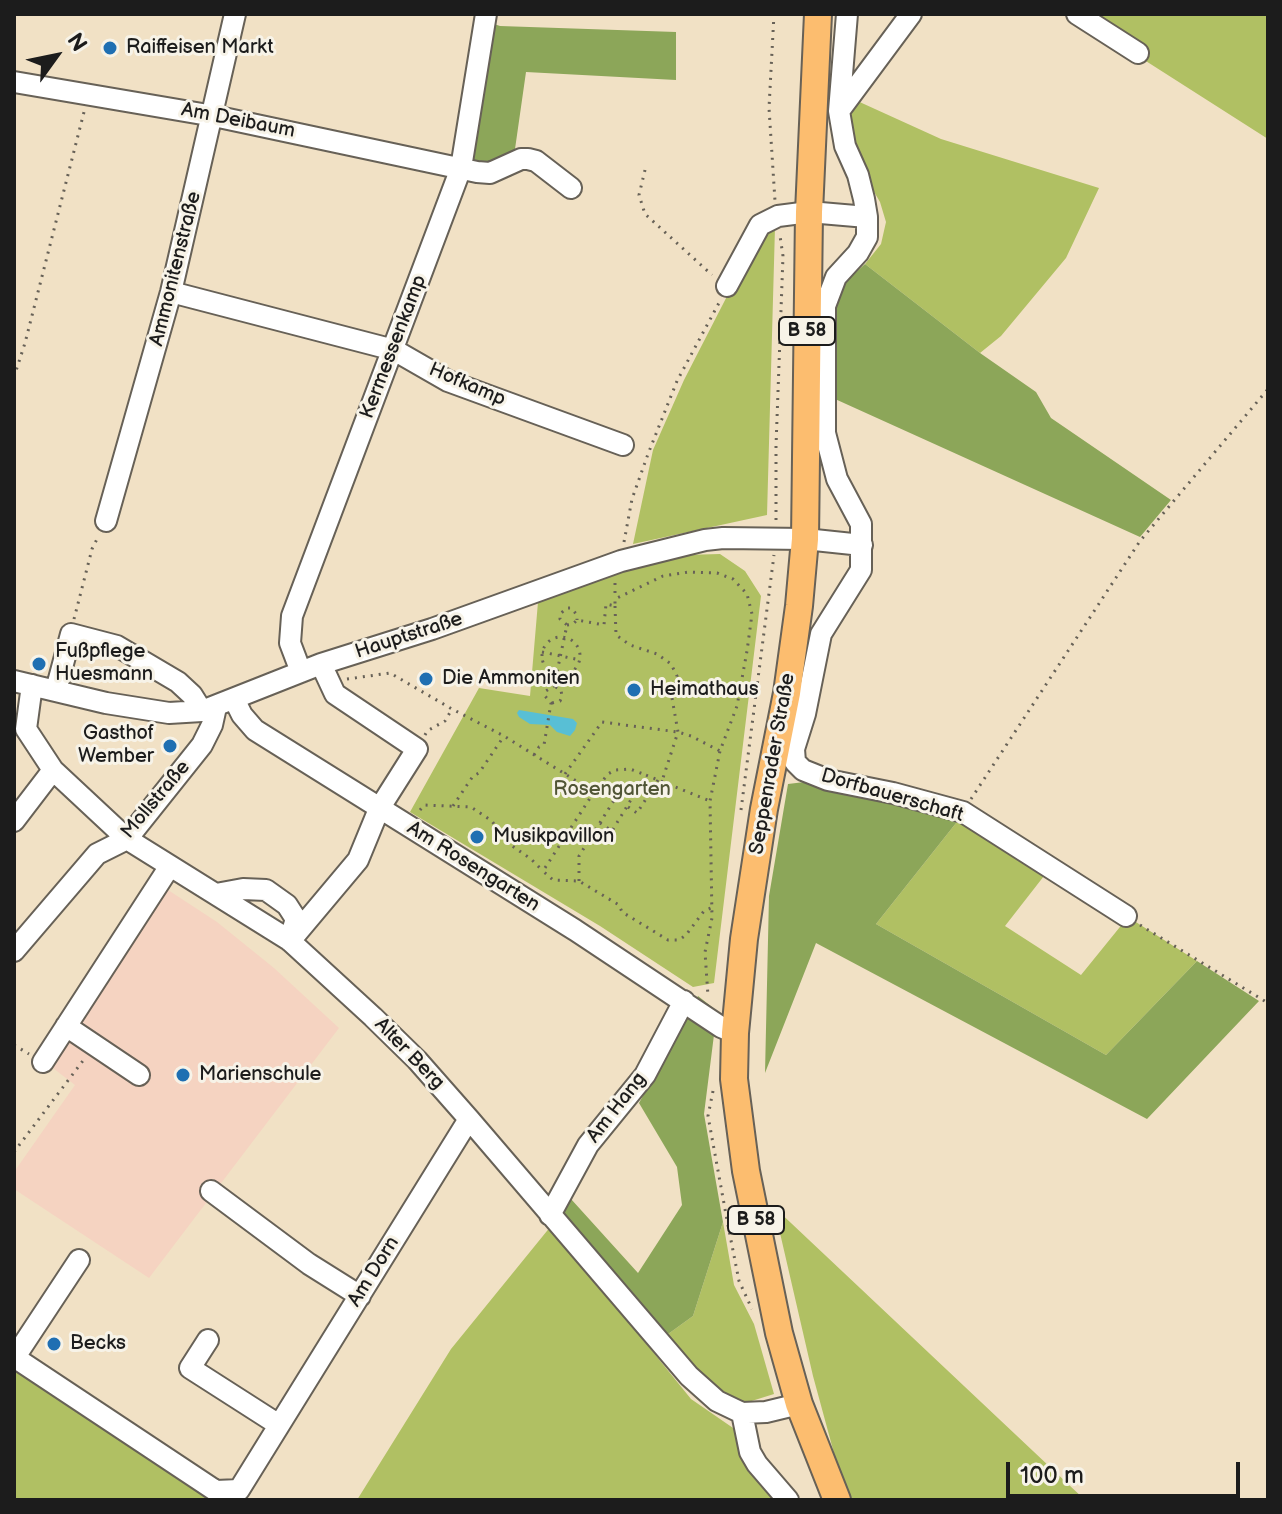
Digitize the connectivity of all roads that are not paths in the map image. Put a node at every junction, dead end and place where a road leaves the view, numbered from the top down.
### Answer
1 (235, 14) edge
2 (486, 14) edge
3 (818, 14) edge
4 (847, 14) edge
5 (911, 14) edge
6 (1077, 14) edge
7 (1138, 53) dead end
8 (14, 82) edge
9 (839, 111) junction
10 (214, 116) junction
11 (461, 168) junction
12 (571, 188) dead end
13 (809, 212) junction
14 (867, 217) junction
15 (727, 286) road end
16 (171, 292) junction
17 (394, 350) junction
18 (623, 445) dead end
19 (106, 521) road end
20 (805, 539) junction
21 (862, 545) junction
22 (311, 668) junction
23 (23, 683) edge
24 (56, 690) junction
25 (217, 706) junction
26 (20, 734) edge
27 (53, 770) junction
28 (379, 809) junction
29 (14, 821) edge
30 (127, 839) junction
31 (170, 866) junction
32 (216, 894) junction
33 (1126, 916) road end
34 (290, 940) junction
35 (14, 951) edge
36 (684, 1001) junction
37 (721, 1025) junction
38 (66, 1026) junction
39 (43, 1062) dead end
40 (139, 1075) dead end
41 (469, 1119) junction
42 (211, 1191) dead end
43 (550, 1215) junction
44 (79, 1260) dead end
45 (360, 1296) junction
46 (208, 1340) dead end
47 (14, 1357) edge
48 (799, 1404) junction
49 (742, 1413) junction
50 (279, 1425) junction
51 (788, 1500) edge
52 (837, 1500) edge

1 - 10 street, Ammonitenstraße
2 - 11 street, Kermessenkamp
3 - 13 main road, Seppenrader Straße / B 58
4 - 9 street, Dorfbauerschaft
5 - 9 street
6 - 7 street
8 - 10 street, Am Deibaum
9 - 14 street, Dorfbauerschaft
10 - 11 street, Am Deibaum
10 - 16 street, Ammonitenstraße
11 - 12 street, Am Deibaum
11 - 17 street, Kermessenkamp
13 - 14 street
13 - 15 street
13 - 20 main road, Seppenrader Straße / B 58
14 - 21 street, Dorfbauerschaft
16 - 17 street, Hofkamp
16 - 19 street, Ammonitenstraße
17 - 18 street, Hofkamp
17 - 22 street, Kermessenkamp
20 - 21 street, Hauptstraße
20 - 22 street, Hauptstraße
20 - 37 main road, Seppenrader Straße / B 58
21 - 33 street, Dorfbauerschaft
22 - 25 street, Hauptstraße
22 - 28 street, Kermessenkamp
23 - 24 street, Hauptstraße
23 - 26 street, Alter Berg
24 - 25 street, Hauptstraße
24 - 25 street, Am Rosengarten
25 - 28 street, Am Rosengarten
25 - 30 street, Mollstraße
26 - 27 street, Alter Berg
27 - 29 street
27 - 30 street, Alter Berg
28 - 34 street
28 - 36 street, Am Rosengarten
30 - 31 street, Alter Berg
30 - 35 street, Mollstraße
31 - 32 street, Alter Berg
31 - 38 street
32 - 34 street, Alter Berg
32 - 34 street
34 - 41 street, Alter Berg
36 - 37 street, Am Rosengarten
36 - 43 street, Am Hang
37 - 48 main road, Seppenrader Straße / B 58
38 - 39 street
38 - 40 street
41 - 43 street, Alter Berg
41 - 45 street, Am Dorn
42 - 45 street
43 - 49 street, Alter Berg
44 - 47 street
45 - 50 street, Am Dorn
46 - 50 street
47 - 50 street, Am Dorn
48 - 49 street
48 - 52 main road, Seppenrader Straße / B 58
49 - 51 street

